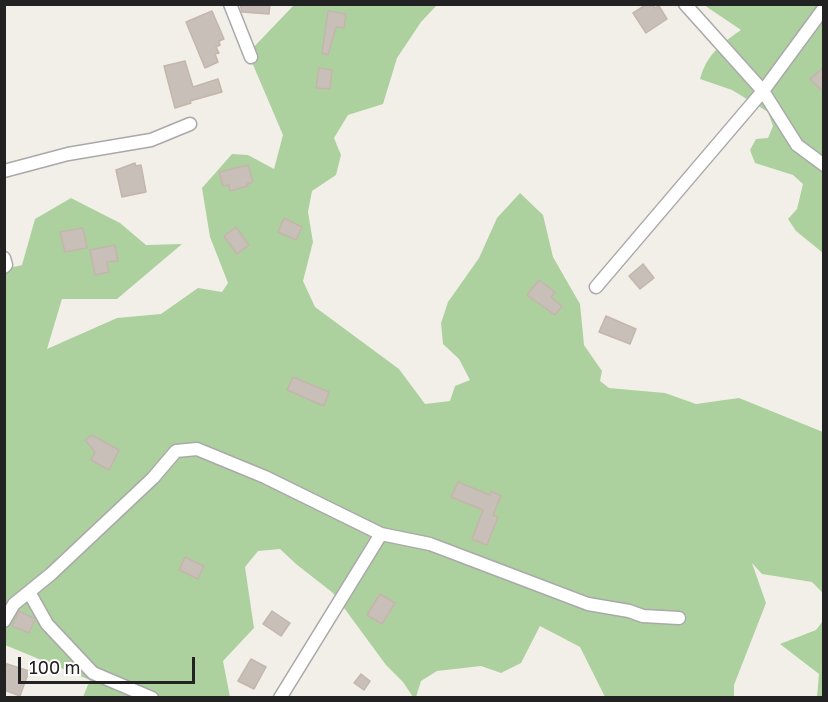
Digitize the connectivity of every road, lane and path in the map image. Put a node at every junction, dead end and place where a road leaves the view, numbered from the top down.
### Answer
1 (230, 4) edge
2 (685, 4) edge
3 (824, 8) edge
4 (251, 57) dead end
5 (763, 91) junction
6 (190, 124) dead end
7 (824, 165) edge
8 (4, 171) edge
9 (4, 258) edge
10 (4, 267) edge
11 (596, 287) dead end
12 (381, 534) junction
13 (29, 592) junction
14 (679, 618) dead end
15 (4, 621) edge
16 (152, 698) edge
17 (279, 698) edge

1 - 4 street
2 - 5 street
3 - 5 street
5 - 7 street
5 - 11 street
6 - 8 street
9 - 10 street
12 - 13 street
12 - 14 street
12 - 17 street
13 - 15 street
13 - 16 street

